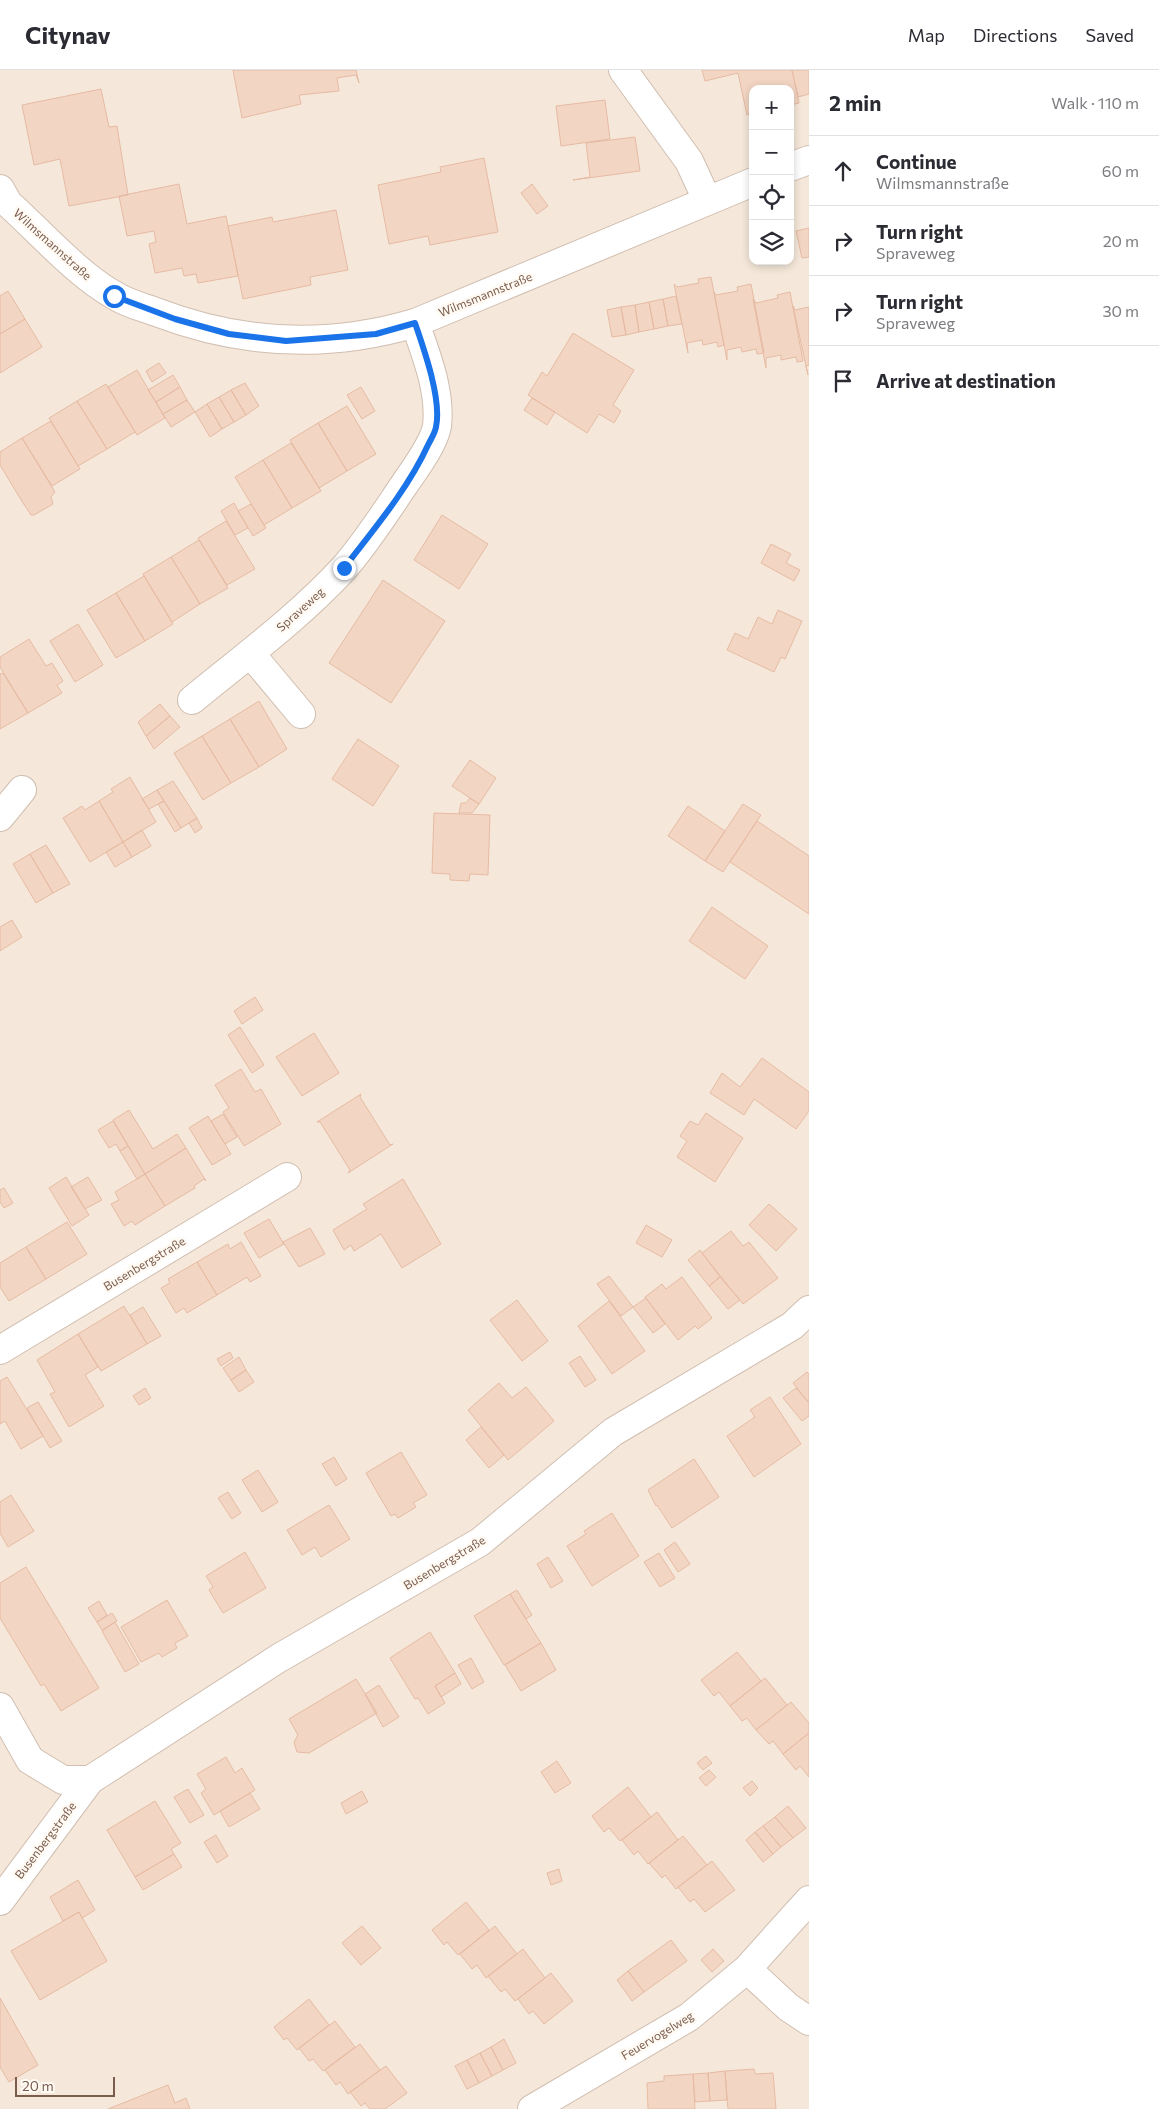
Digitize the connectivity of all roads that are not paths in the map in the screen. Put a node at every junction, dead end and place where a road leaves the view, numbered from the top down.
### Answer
1 (623, 70) edge
2 (809, 160) edge
3 (794, 166) edge
4 (749, 184) edge
5 (0, 190) edge
6 (707, 200) junction
7 (415, 323) junction
8 (250, 653) junction
9 (192, 700) dead end
10 (301, 714) dead end
11 (22, 790) dead end
12 (0, 818) edge
13 (287, 1177) dead end
14 (809, 1310) edge
15 (0, 1350) edge
16 (0, 1707) edge
17 (90, 1780) junction
18 (809, 1900) edge
19 (0, 1901) edge
20 (747, 1969) junction
21 (809, 2021) edge
22 (532, 2109) edge

1 - 6 street
2 - 3 street
4 - 6 street, Wilmsmannstraße
5 - 7 street, Wilmsmannstraße
6 - 7 street, Wilmsmannstraße
7 - 8 street, Spraveweg
8 - 9 street, Spraveweg
8 - 10 street
11 - 12 street
13 - 15 street, Busenbergstraße
14 - 17 street, Busenbergstraße
16 - 17 street
17 - 19 street, Busenbergstraße
18 - 20 street, Feuervogelweg
20 - 21 street
20 - 22 street, Feuervogelweg

